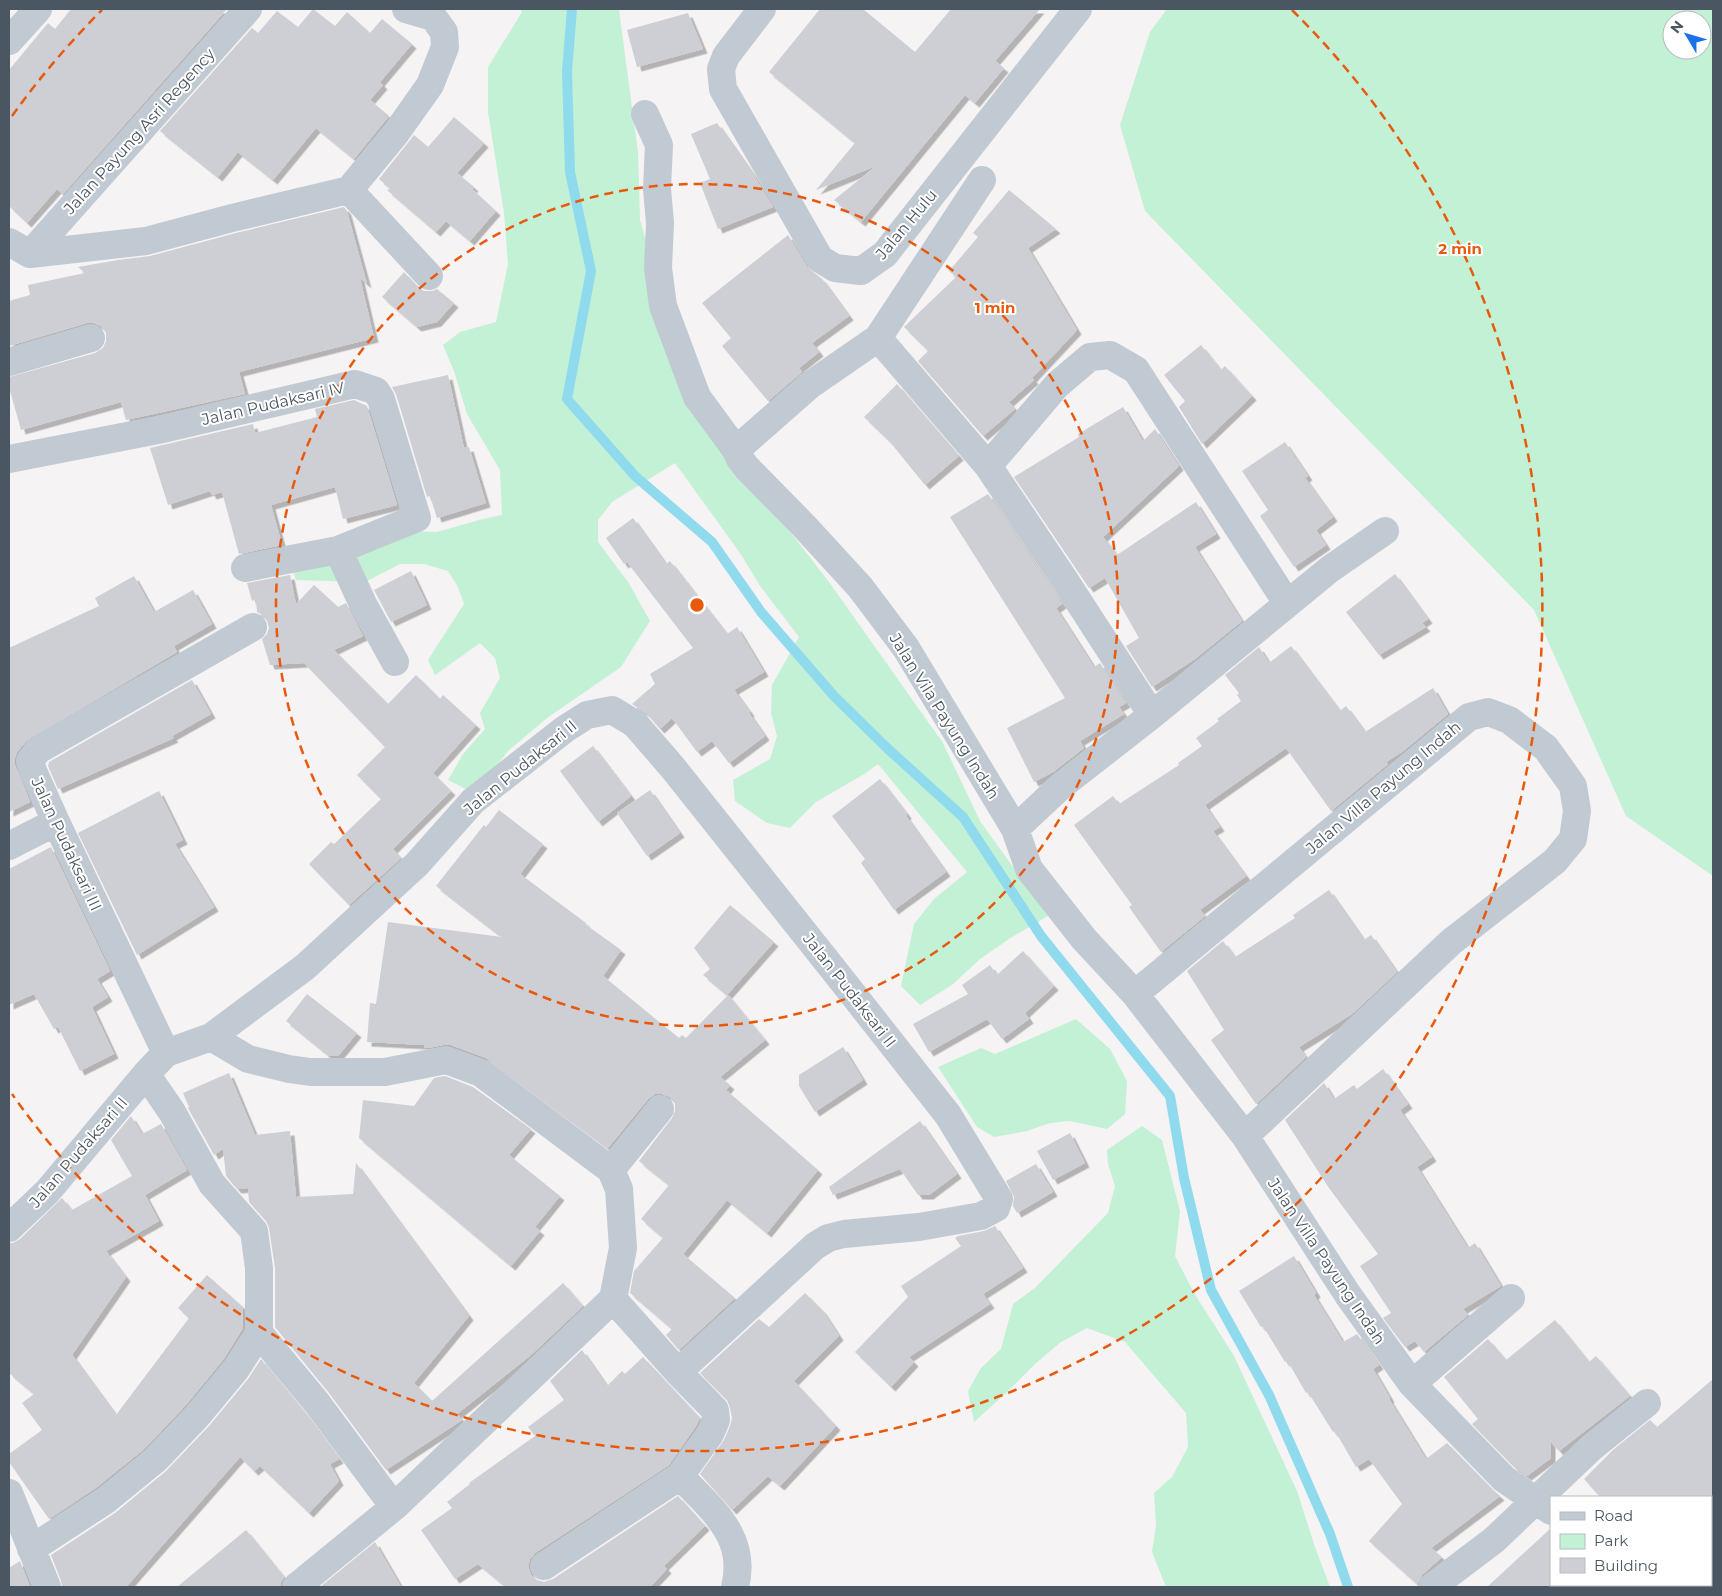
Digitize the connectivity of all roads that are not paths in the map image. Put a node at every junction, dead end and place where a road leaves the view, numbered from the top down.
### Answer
1 (38, 9) edge
2 (248, 9) edge
3 (406, 9) edge
4 (762, 9) edge
5 (1078, 9) edge
6 (9, 40) edge
7 (645, 114) dead end
8 (982, 180) dead end
9 (349, 190) junction
10 (19, 248) edge
11 (429, 276) dead end
12 (92, 338) dead end
13 (878, 338) junction
14 (9, 362) edge
15 (736, 450) junction
16 (9, 459) edge
17 (988, 466) junction
18 (1385, 531) dead end
19 (338, 550) junction
20 (245, 568) dead end
21 (1287, 603) junction
22 (253, 627) dead end
23 (395, 662) dead end
24 (1152, 714) junction
25 (56, 822) junction
26 (1015, 829) junction
27 (9, 846) edge
28 (1135, 994) junction
29 (211, 1037) junction
30 (166, 1053) junction
31 (146, 1074) junction
32 (660, 1109) dead end
33 (1244, 1136) junction
34 (610, 1170) junction
35 (9, 1228) edge
36 (1511, 1298) dead end
37 (613, 1300) junction
38 (259, 1333) junction
39 (678, 1372) junction
40 (1412, 1384) junction
41 (1647, 1404) dead end
42 (680, 1476) junction
43 (9, 1493) edge
44 (1551, 1496) edge
45 (394, 1506) junction
46 (1543, 1506) edge
47 (31, 1549) junction
48 (544, 1566) dead end
49 (47, 1587) edge
50 (296, 1587) edge
51 (735, 1587) edge
52 (1432, 1587) edge

1 - 6 street
2 - 10 street, Jalan Payung Asri Regency
3 - 9 street
4 - 5 street, Jalan Hulu
7 - 15 street, Jalan Vila Payung Indah
8 - 13 street
9 - 10 street, Jalan Payung Asri Regency
9 - 11 street
12 - 14 street
13 - 15 street
13 - 17 street
15 - 26 street, Jalan Vila Payung Indah
16 - 19 street, Jalan Pudaksari IV
17 - 21 street
17 - 24 street
18 - 21 street
19 - 20 street, Jalan Pudaksari IV
19 - 23 street
21 - 24 street
22 - 25 street, Jalan Pudaksari III
24 - 26 street
25 - 27 street
25 - 30 street, Jalan Pudaksari III
26 - 28 street, Jalan Villa Payung Indah
28 - 33 street, Jalan Villa Payung Indah
28 - 33 street, Jalan Villa Payung Indah
29 - 30 street, Jalan Pudaksari II
29 - 34 street
29 - 39 street, Jalan Pudaksari II
30 - 31 street, Jalan Pudaksari II
31 - 35 street, Jalan Pudaksari II
31 - 38 street
32 - 34 street
33 - 40 street, Jalan Villa Payung Indah
34 - 37 street
36 - 40 street
37 - 39 street
37 - 45 street
38 - 45 street
38 - 47 street
39 - 42 street
40 - 46 street, Jalan Villa Payung Indah
41 - 44 street
42 - 48 street
42 - 51 street
43 - 47 street
45 - 50 street
46 - 52 street
47 - 49 street

